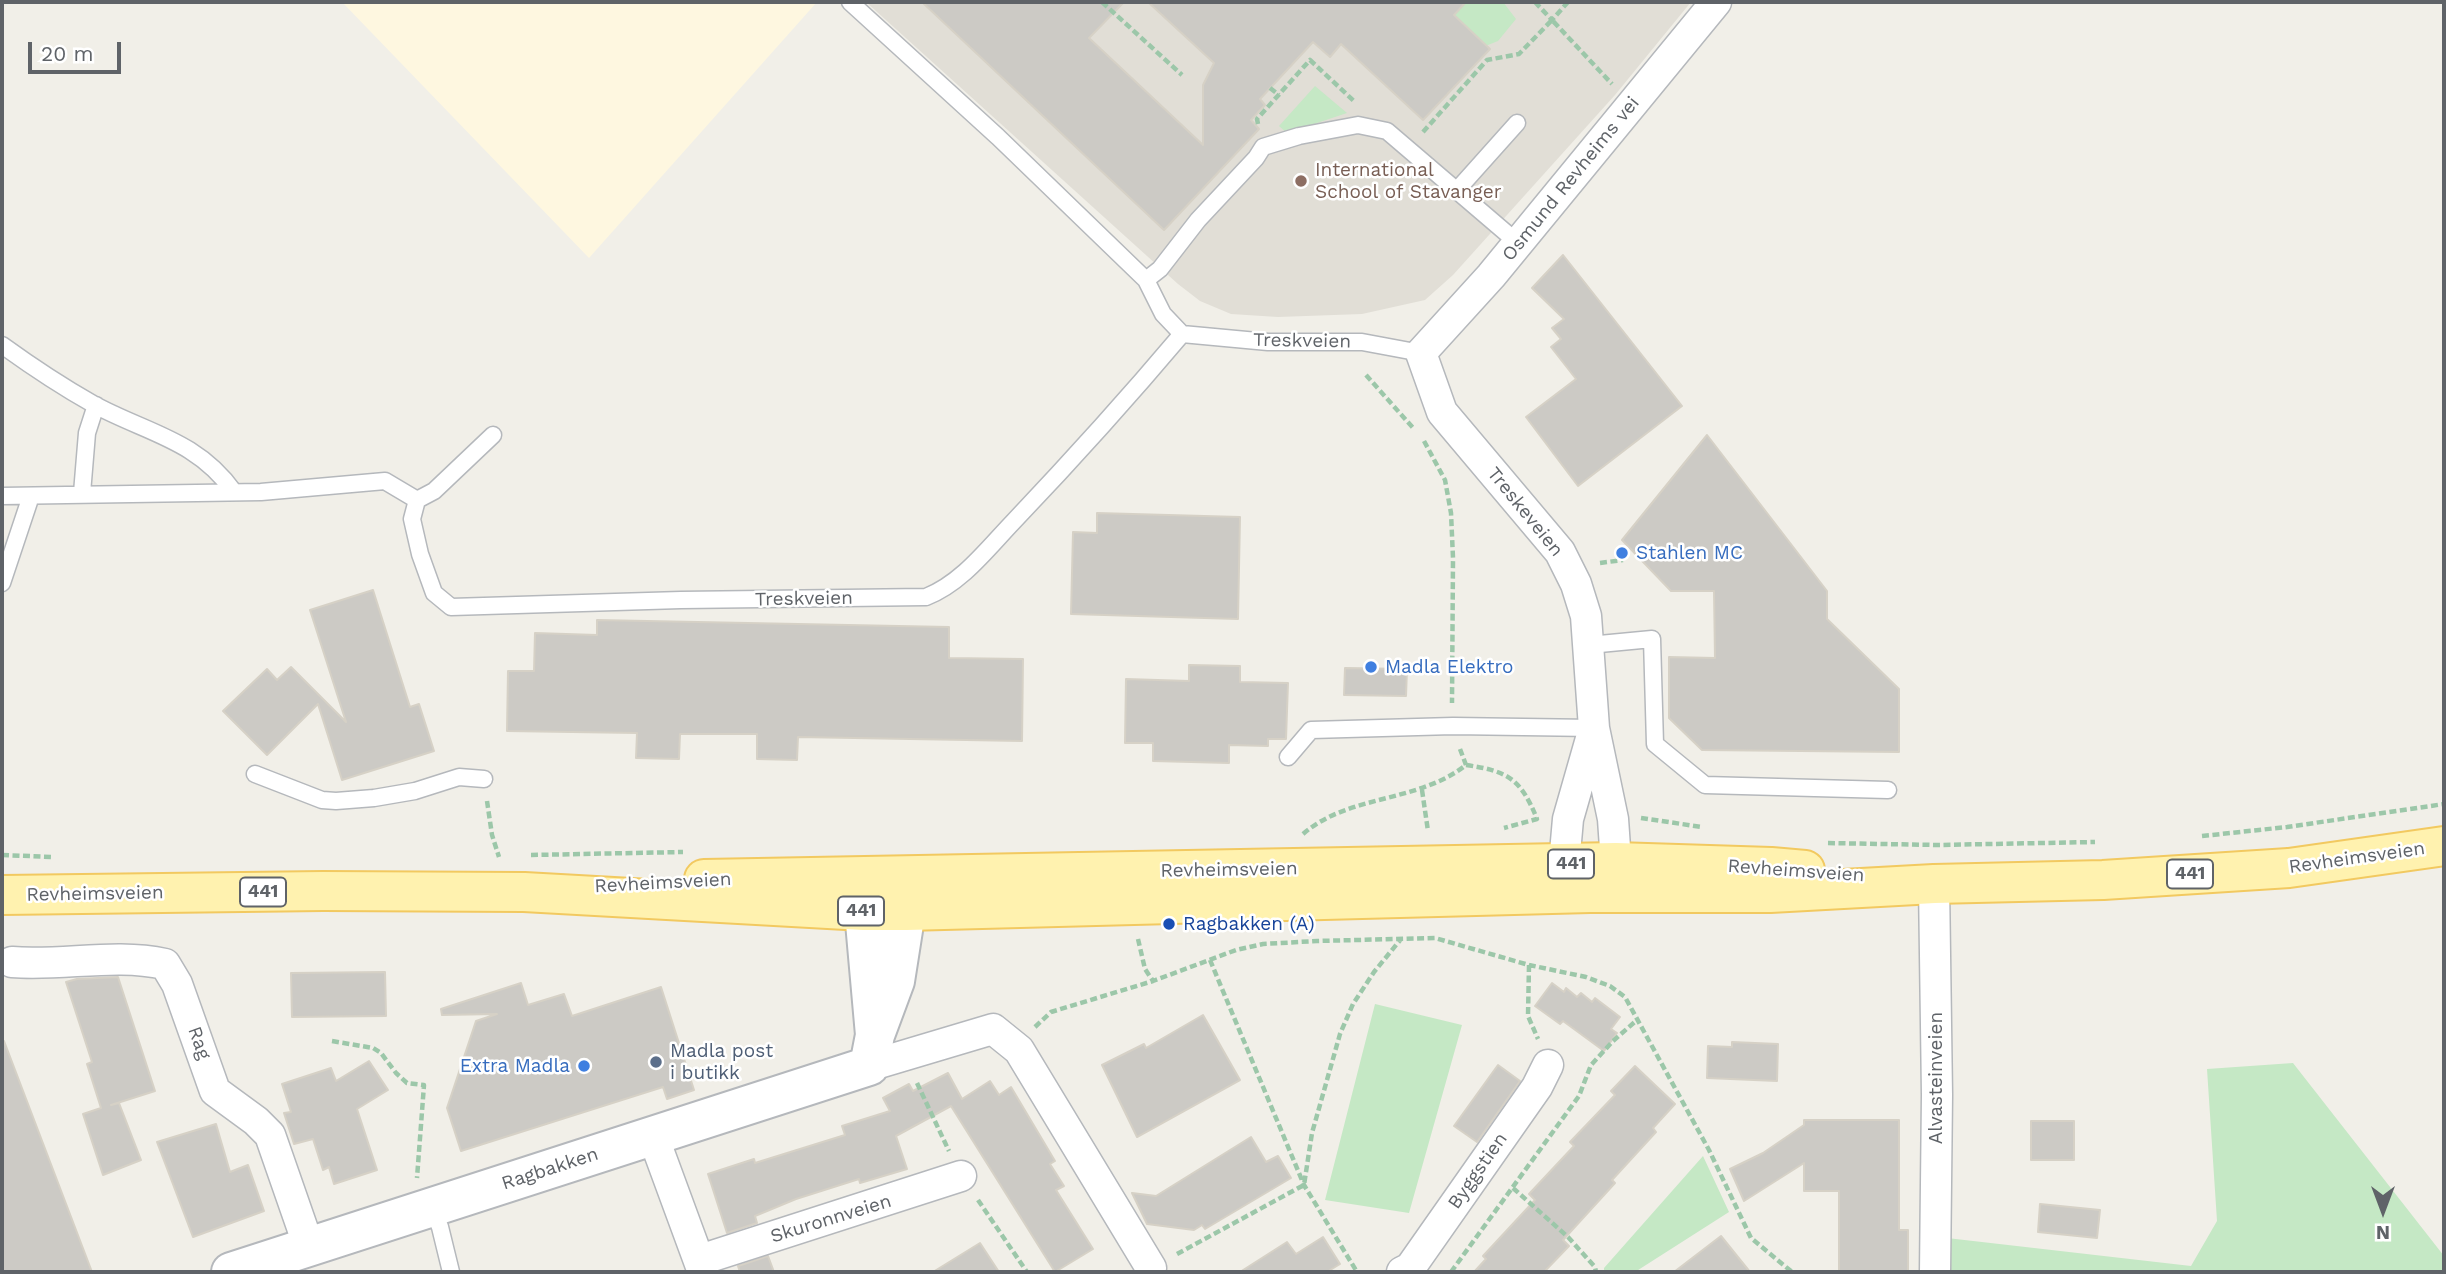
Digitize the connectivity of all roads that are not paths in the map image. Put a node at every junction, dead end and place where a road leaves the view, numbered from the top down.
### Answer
1 (1716, 2) edge
2 (859, 4) edge
3 (1517, 123) dead end
4 (1458, 189) junction
5 (1518, 243) junction
6 (1146, 280) junction
7 (1182, 334) junction
8 (2, 345) edge
9 (1422, 353) junction
10 (96, 405) junction
11 (493, 435) dead end
12 (234, 492) junction
13 (82, 493) junction
14 (2, 496) edge
15 (31, 496) junction
16 (417, 500) junction
17 (2, 583) edge
18 (1589, 645) junction
19 (1594, 728) junction
20 (1288, 757) dead end
21 (255, 775) dead end
22 (484, 779) road end
23 (1888, 790) dead end
24 (2444, 846) edge
25 (1616, 862) junction
26 (1564, 864) junction
27 (884, 877) junction
28 (1934, 884) junction
29 (524, 892) junction
30 (1590, 893) junction
31 (2, 895) edge
32 (864, 911) junction
33 (906, 911) junction
34 (12, 962) dead end
35 (872, 1050) junction
36 (1548, 1065) road end
37 (653, 1136) junction
38 (961, 1176) dead end
39 (432, 1207) junction
40 (309, 1247) junction
41 (701, 1266) edge
42 (1151, 1268) road end
43 (238, 1271) edge
44 (451, 1272) edge
45 (1402, 1272) edge
46 (1935, 1272) edge

1 - 5 street, Osmund Revheims vei
2 - 6 lane
3 - 4 lane
4 - 5 lane
4 - 6 lane
5 - 9 street, Osmund Revheims vei
6 - 7 lane
7 - 9 lane, Treskveien
7 - 16 lane, Treskveien
8 - 10 lane
9 - 18 street, Treskeveien
10 - 12 lane
10 - 13 lane
11 - 16 lane
12 - 13 lane
12 - 16 lane
13 - 15 lane
14 - 15 lane
15 - 17 lane
18 - 19 street, Treskeveien
18 - 23 lane
19 - 20 lane
19 - 25 street, Treskeveien
19 - 26 street, Treskeveien
21 - 22 lane
24 - 28 main road, Revheimsveien / 441
25 - 26 main road, Revheimsveien / 441
25 - 28 main road, Revheimsveien / 441
25 - 30 street
26 - 27 main road, Revheimsveien / 441
26 - 30 street
27 - 29 main road, Revheimsveien / 441
27 - 32 street
27 - 33 street
28 - 30 main road, Revheimsveien / 441
28 - 46 street, Alvasteinveien
29 - 31 main road, Revheimsveien / 441
29 - 32 main road, Revheimsveien / 441
30 - 33 main road, Revheimsveien / 441
32 - 33 main road, Revheimsveien / 441
32 - 35 street
33 - 35 street
34 - 40 street, Rag
35 - 37 street, Ragbakken
35 - 42 street, Ragbakken
36 - 45 street, Byggstien
37 - 39 street, Ragbakken
37 - 41 street, Skuronnveien
38 - 41 street, Skuronnveien
39 - 40 street, Ragbakken
39 - 44 lane
40 - 43 street, Ragbakken

